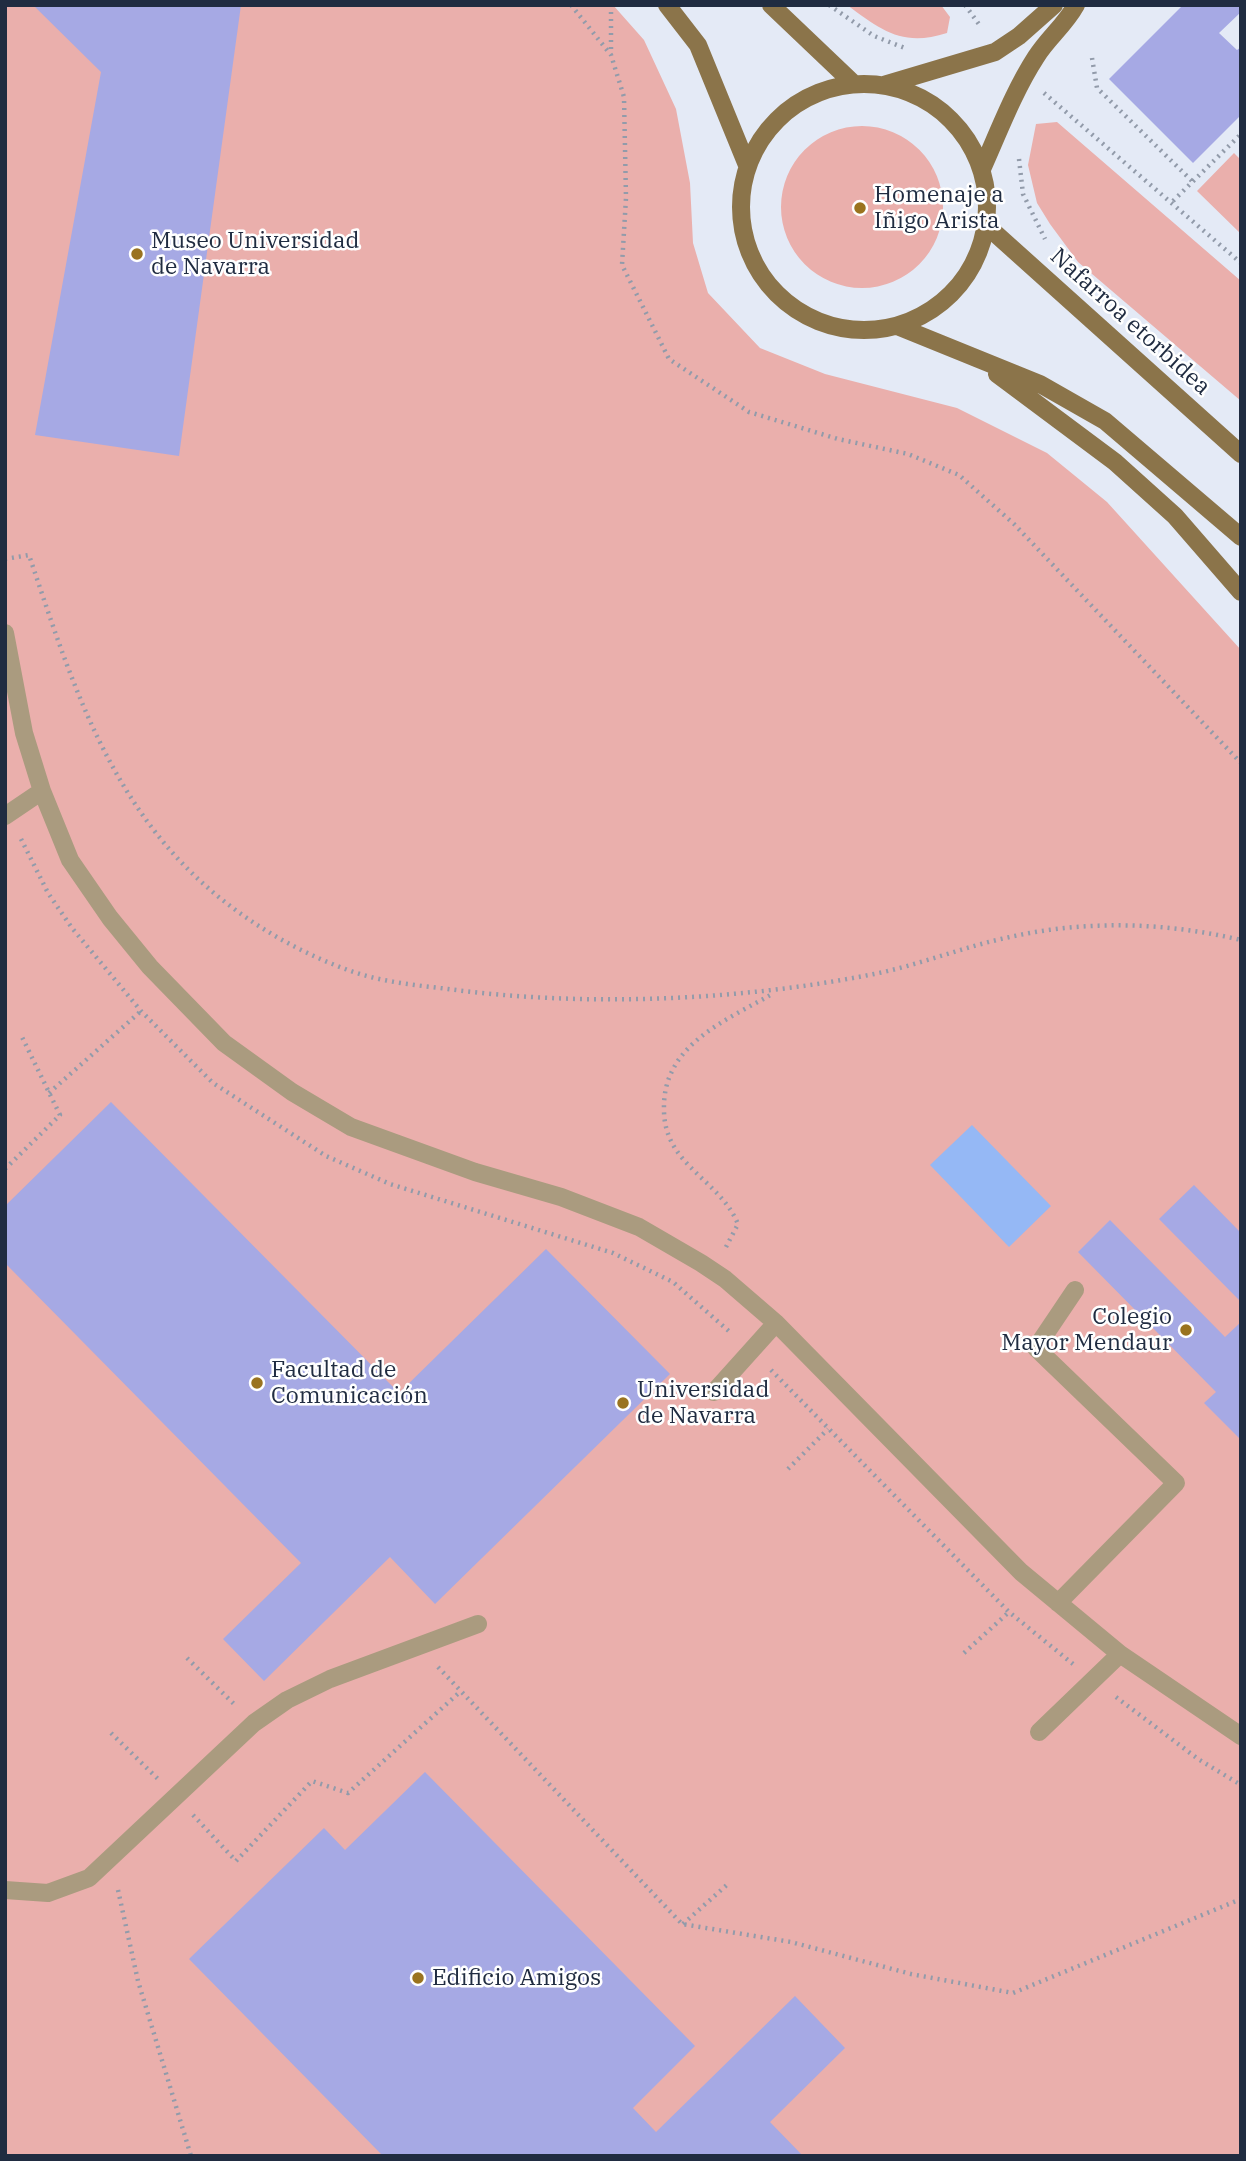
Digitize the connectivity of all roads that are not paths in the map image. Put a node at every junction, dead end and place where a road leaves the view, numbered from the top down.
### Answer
1 (667, 5) edge
2 (771, 5) edge
3 (1054, 5) edge
4 (1076, 5) edge
5 (854, 84) junction
6 (884, 85) junction
7 (747, 165) junction
8 (982, 169) junction
9 (987, 226) junction
10 (898, 326) junction
11 (978, 359) junction
12 (1241, 454) edge
13 (1241, 537) edge
14 (1241, 592) edge
15 (5, 633) edge
16 (42, 791) junction
17 (8, 814) edge
18 (1075, 1290) dead end
19 (776, 1323) junction
20 (714, 1392) dead end
21 (1058, 1603) junction
22 (478, 1624) dead end
23 (1120, 1654) junction
24 (1040, 1732) dead end
25 (1241, 1736) edge
26 (5, 1890) edge

1 - 7 main road
2 - 5 main road
3 - 6 main road
4 - 8 main road
5 - 6 main road
5 - 7 main road
6 - 8 main road
7 - 10 main road
8 - 9 main road
9 - 10 main road
9 - 12 main road, Nafarroa etorbidea
10 - 11 main road
11 - 13 main road
11 - 14 main road
15 - 16 lane
16 - 17 lane
16 - 19 lane
18 - 21 lane
19 - 20 lane
19 - 21 lane
21 - 23 lane
22 - 26 lane
23 - 24 lane
23 - 25 lane

